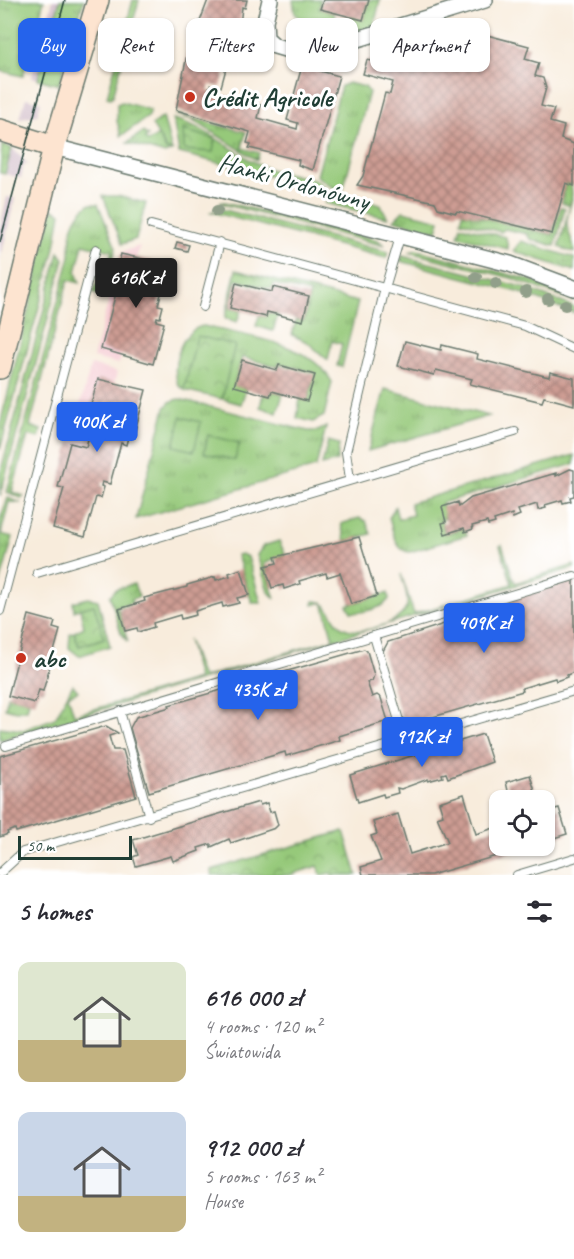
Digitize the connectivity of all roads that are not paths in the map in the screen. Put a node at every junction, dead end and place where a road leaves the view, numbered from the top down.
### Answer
1 (98, 0) edge
2 (270, 0) edge
3 (485, 0) edge
4 (0, 130) edge
5 (54, 147) junction
6 (151, 225) dead end
7 (400, 237) junction
8 (220, 242) junction
9 (96, 249) dead end
10 (385, 288) junction
11 (574, 288) edge
12 (203, 307) dead end
13 (574, 349) edge
14 (0, 368) edge
15 (515, 432) dead end
16 (350, 479) junction
17 (37, 573) dead end
18 (574, 576) edge
19 (0, 611) edge
20 (374, 636) junction
21 (574, 691) edge
22 (120, 711) junction
23 (405, 741) junction
24 (6, 746) dead end
25 (149, 816) junction
26 (574, 858) edge
27 (0, 873) edge
28 (518, 875) edge

1 - 5 street
2 - 3 street
4 - 5 street, Hanki Ordonówny
5 - 7 street, Hanki Ordonówny
5 - 14 street
6 - 8 lane
7 - 10 lane
7 - 11 street, Hanki Ordonówny
8 - 10 lane
8 - 12 lane
9 - 19 lane
10 - 13 lane
10 - 16 lane
15 - 16 lane
16 - 17 lane
18 - 20 lane
20 - 22 lane
20 - 23 lane
21 - 23 lane
22 - 24 lane
22 - 25 lane
23 - 25 lane
25 - 27 lane
26 - 28 lane

